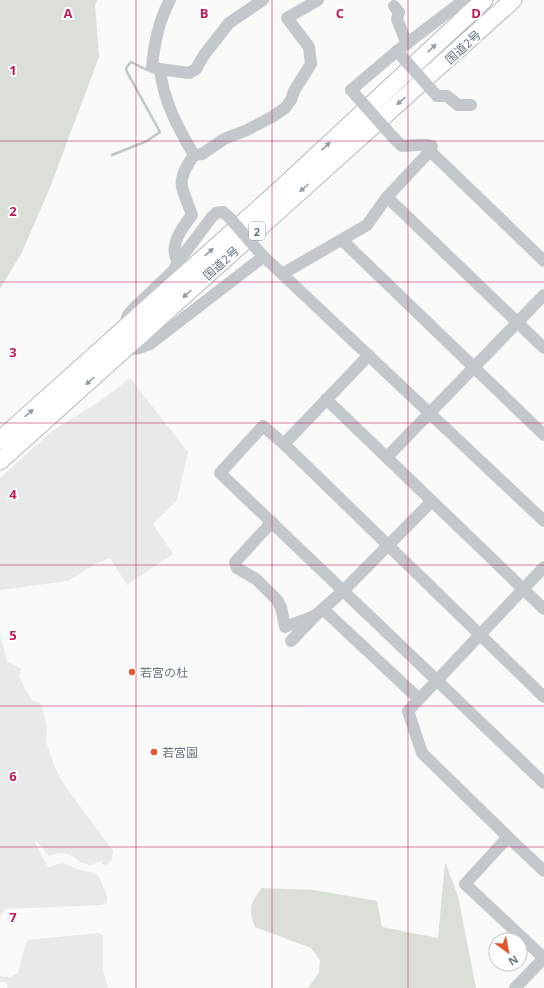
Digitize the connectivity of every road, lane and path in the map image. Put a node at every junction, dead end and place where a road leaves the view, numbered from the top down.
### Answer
1 (170, 0) edge
2 (263, 0) edge
3 (318, 0) edge
4 (464, 0) edge
5 (484, 0) edge
6 (513, 0) edge
7 (394, 6) dead end
8 (402, 48) junction
9 (160, 69) junction
10 (471, 105) dead end
11 (430, 152) junction
12 (194, 155) junction
13 (387, 197) junction
14 (342, 240) junction
15 (262, 256) junction
16 (544, 261) edge
17 (178, 262) junction
18 (282, 274) junction
19 (544, 295) edge
20 (517, 322) junction
21 (124, 328) junction
22 (544, 348) edge
23 (125, 350) junction
24 (369, 355) junction
25 (473, 367) junction
26 (326, 399) junction
27 (430, 412) junction
28 (544, 435) edge
29 (0, 440) edge
30 (284, 444) junction
31 (387, 457) junction
32 (0, 461) edge
33 (432, 501) junction
34 (544, 521) edge
35 (272, 522) junction
36 (388, 546) junction
37 (544, 567) edge
38 (524, 589) junction
39 (344, 590) junction
40 (544, 609) edge
41 (320, 612) junction
42 (480, 635) junction
43 (291, 641) dead end
44 (437, 680) junction
45 (544, 697) edge
46 (419, 699) junction
47 (544, 783) edge
48 (508, 837) junction
49 (544, 871) edge
50 (544, 958) edge
51 (516, 988) edge

1 - 9 street
2 - 9 street
3 - 12 street
4 - 8 street
21 -> 5 highway, 国道2号 / 2
6 -> 23 highway, 国道2号 / 2
7 - 8 street
8 - 10 street, bridge
8 - 11 street, bridge
9 - 12 street
11 - 13 street
11 - 16 street
12 - 17 street
13 - 14 street
13 - 20 street
14 - 18 street
14 - 25 street
15 - 17 street, bridge
15 - 18 street
15 - 23 street
17 - 21 street
18 - 24 street
19 - 20 street
20 - 22 street
20 - 25 street
29 -> 21 highway, 国道2号 / 2
23 -> 32 highway, 国道2号 / 2
24 - 26 street
24 - 27 street
25 - 27 street
25 - 28 street
26 - 30 street
26 - 31 street
27 - 31 street
27 - 34 street
30 - 35 street
30 - 36 street
31 - 33 street
33 - 36 street
33 - 38 street
35 - 39 street
35 - 41 street
36 - 39 street
36 - 42 street
37 - 38 street
38 - 40 street
38 - 42 street
39 - 41 street
39 - 44 street
41 - 43 street
41 - 46 street
42 - 44 street
42 - 45 street
44 - 46 street
44 - 47 street
46 - 48 street
48 - 49 street
48 - 50 street
50 - 51 street

